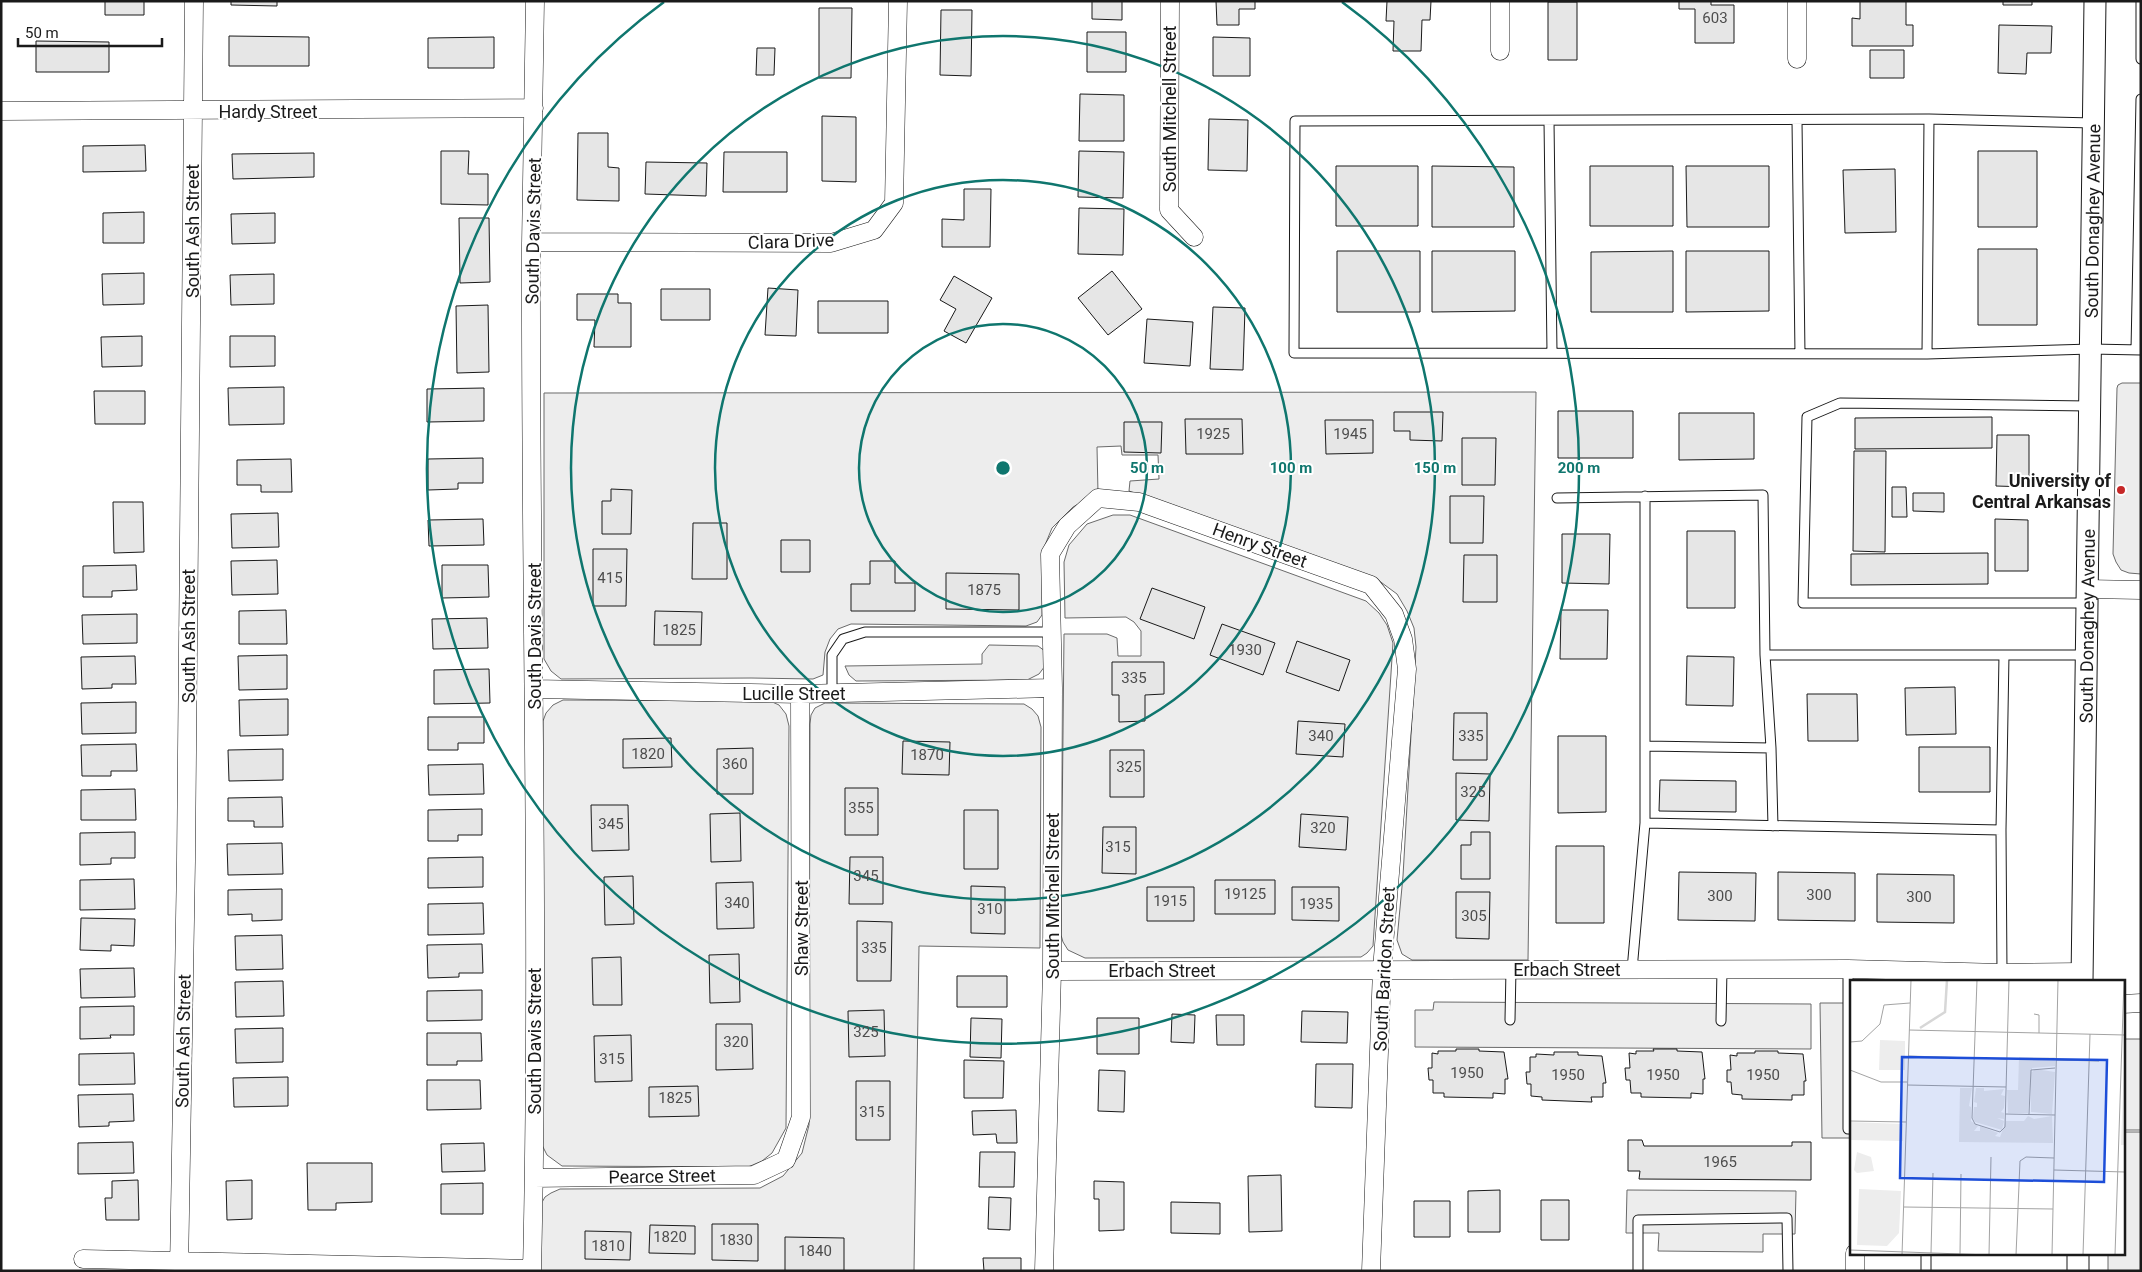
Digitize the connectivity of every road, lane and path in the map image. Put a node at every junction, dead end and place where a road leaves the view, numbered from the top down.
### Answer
1 (194, 1) edge
2 (535, 1) edge
3 (898, 1) edge
4 (1170, 1) edge
5 (1500, 1) edge
6 (1797, 1) edge
7 (2095, 1) edge
8 (2140, 1) edge
9 (1500, 51) dead end
10 (1797, 59) dead end
11 (2141, 59) edge
12 (2141, 99) edge
13 (534, 108) junction
14 (1, 111) edge
15 (193, 111) junction
16 (1929, 119) junction
17 (1549, 121) junction
18 (1797, 121) junction
19 (2093, 124) junction
20 (1194, 237) dead end
21 (531, 242) junction
22 (2091, 349) junction
23 (2138, 350) edge
24 (1552, 352) junction
25 (1800, 354) junction
26 (1926, 354) junction
27 (2089, 406) junction
28 (1645, 496) junction
29 (1557, 498) dead end
30 (1066, 526) joint
31 (2141, 590) edge
32 (2086, 596) junction
33 (1052, 632) junction
34 (1765, 654) junction
35 (2004, 655) junction
36 (2086, 655) junction
37 (1407, 669) joint
38 (1053, 688) junction
39 (534, 690) junction
40 (800, 694) junction
41 (832, 694) junction
42 (1645, 746) junction
43 (1772, 748) junction
44 (1644, 823) junction
45 (1773, 826) junction
46 (2001, 830) junction
47 (1382, 969) junction
48 (1511, 969) junction
49 (1722, 969) junction
50 (1848, 969) junction
51 (1632, 970) junction
52 (1052, 971) junction
53 (2002, 973) junction
54 (1921, 976) edge
55 (2082, 976) edge
56 (2141, 1003) edge
57 (2124, 1004) edge
58 (1849, 1017) edge
59 (1510, 1020) dead end
60 (1721, 1021) dead end
61 (1850, 1129) edge
62 (786, 1160) joint
63 (534, 1178) junction
64 (1855, 1254) edge
65 (1926, 1254) edge
66 (2078, 1254) edge
67 (83, 1259) dead end
68 (179, 1266) edge
69 (532, 1270) edge
70 (1044, 1271) edge
71 (1371, 1271) edge
72 (1638, 1271) edge
73 (1788, 1271) edge
74 (1855, 1271) edge
75 (1926, 1271) edge
76 (2078, 1271) edge

1 - 15 street, South Ash Street
2 - 13 street, South Davis Street
3 - 21 street, Clara Drive
4 - 20 street, South Mitchell Street
5 - 9 street
6 - 10 street
7 - 19 street, South Donaghey Avenue
8 - 11 lane
12 - 23 lane
13 - 15 street, Hardy Street
13 - 21 street, South Davis Street
14 - 15 street, Hardy Street
15 - 68 street, South Ash Street
16 - 18 lane
16 - 19 lane
16 - 26 lane
17 - 18 lane
17 - 24 lane
17 - 24 lane
18 - 25 lane
19 - 22 street, South Donaghey Avenue
21 - 39 street, South Davis Street
22 - 23 lane
22 - 26 lane
22 - 27 street, South Donaghey Avenue
24 - 25 lane
25 - 26 lane
27 - 32 street, South Donaghey Avenue
27 - 32 lane
28 - 29 lane
28 - 34 lane
28 - 42 lane
30 - 33 street, South Mitchell Street
30 - 37 street, Henry Street
31 - 32 street
32 - 36 street, South Donaghey Avenue
33 - 38 street, South Mitchell Street
33 - 41 lane
34 - 35 lane
34 - 43 lane
35 - 36 lane
35 - 46 lane
36 - 55 street, South Donaghey Avenue
37 - 47 street, South Baridon Street
38 - 41 street, Lucille Street
38 - 52 street, South Mitchell Street
39 - 40 street, Lucille Street
39 - 63 street, South Davis Street
40 - 41 street, Lucille Street
40 - 62 street, Shaw Street
42 - 43 lane
42 - 44 lane
43 - 45 lane
44 - 45 lane
44 - 51 lane
45 - 46 lane
46 - 53 lane
47 - 48 street, Erbach Street
47 - 52 street, Erbach Street
47 - 71 street, South Baridon Street
48 - 51 street, Erbach Street
48 - 59 lane
49 - 50 street, Erbach Street
49 - 51 street, Erbach Street
49 - 60 lane
50 - 54 street, Erbach Street
50 - 58 lane
52 - 70 street, South Mitchell Street
53 - 54 street, Erbach Street
53 - 55 street, Erbach Street
56 - 57 street
58 - 61 lane
62 - 63 street, Pearce Street
63 - 69 street, South Davis Street
64 - 74 street
65 - 75 lane
66 - 76 street
67 - 68 street
68 - 69 street
72 - 73 lane

